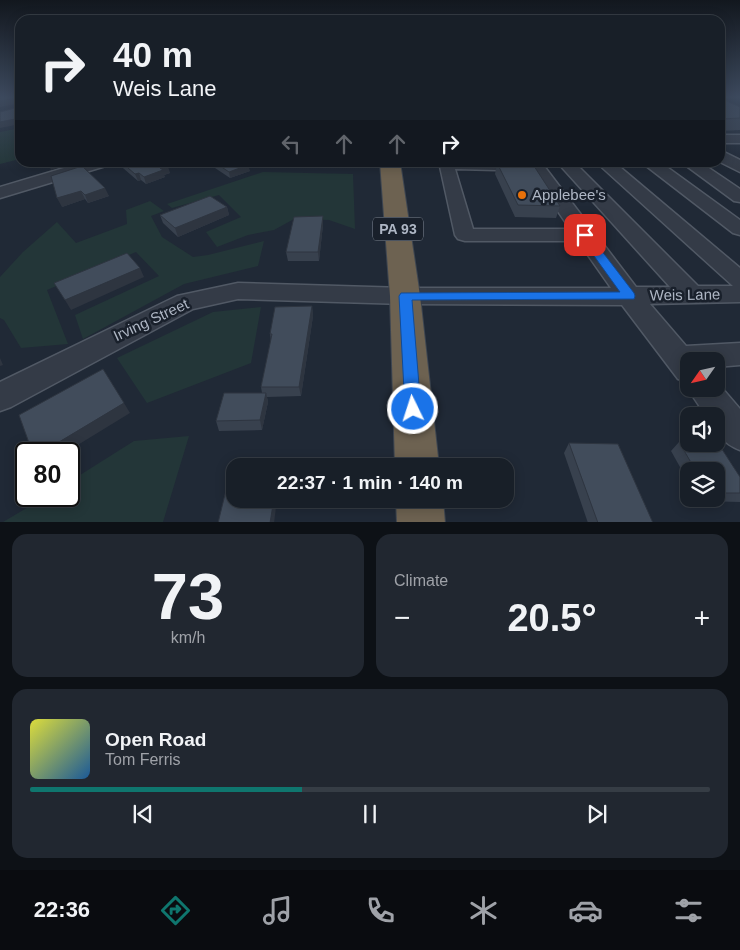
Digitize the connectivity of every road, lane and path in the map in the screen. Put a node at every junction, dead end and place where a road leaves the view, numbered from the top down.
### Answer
1 (725, 139) edge
2 (738, 140) edge
3 (725, 158) edge
4 (86, 167) edge
5 (394, 167) edge
6 (447, 167) edge
7 (535, 167) edge
8 (570, 167) edge
9 (610, 167) edge
10 (656, 167) edge
11 (696, 167) edge
12 (740, 167) edge
13 (0, 193) edge
14 (740, 197) edge
15 (740, 229) edge
16 (585, 235) junction
17 (740, 280) edge
18 (740, 294) edge
19 (692, 295) junction
20 (405, 296) junction
21 (629, 296) junction
22 (740, 354) edge
23 (725, 357) edge
24 (680, 359) edge
25 (0, 397) edge
26 (712, 398) edge
27 (738, 428) edge
28 (416, 458) edge
29 (420, 508) edge
30 (421, 522) edge

1 - 2 street
3 - 12 street
4 - 13 street
5 - 20 highway, PA 93
6 - 16 street
7 - 16 street, Weis Lane
8 - 19 street
9 - 17 street
10 - 15 street
11 - 14 street
16 - 21 street, Weis Lane
18 - 19 street, Weis Lane
19 - 21 street, Weis Lane
20 - 21 street, Weis Lane
20 - 25 street, Irving Street
20 - 28 highway, PA 93
21 - 24 street, Weis Lane
22 - 23 street
26 - 27 street
29 - 30 highway

